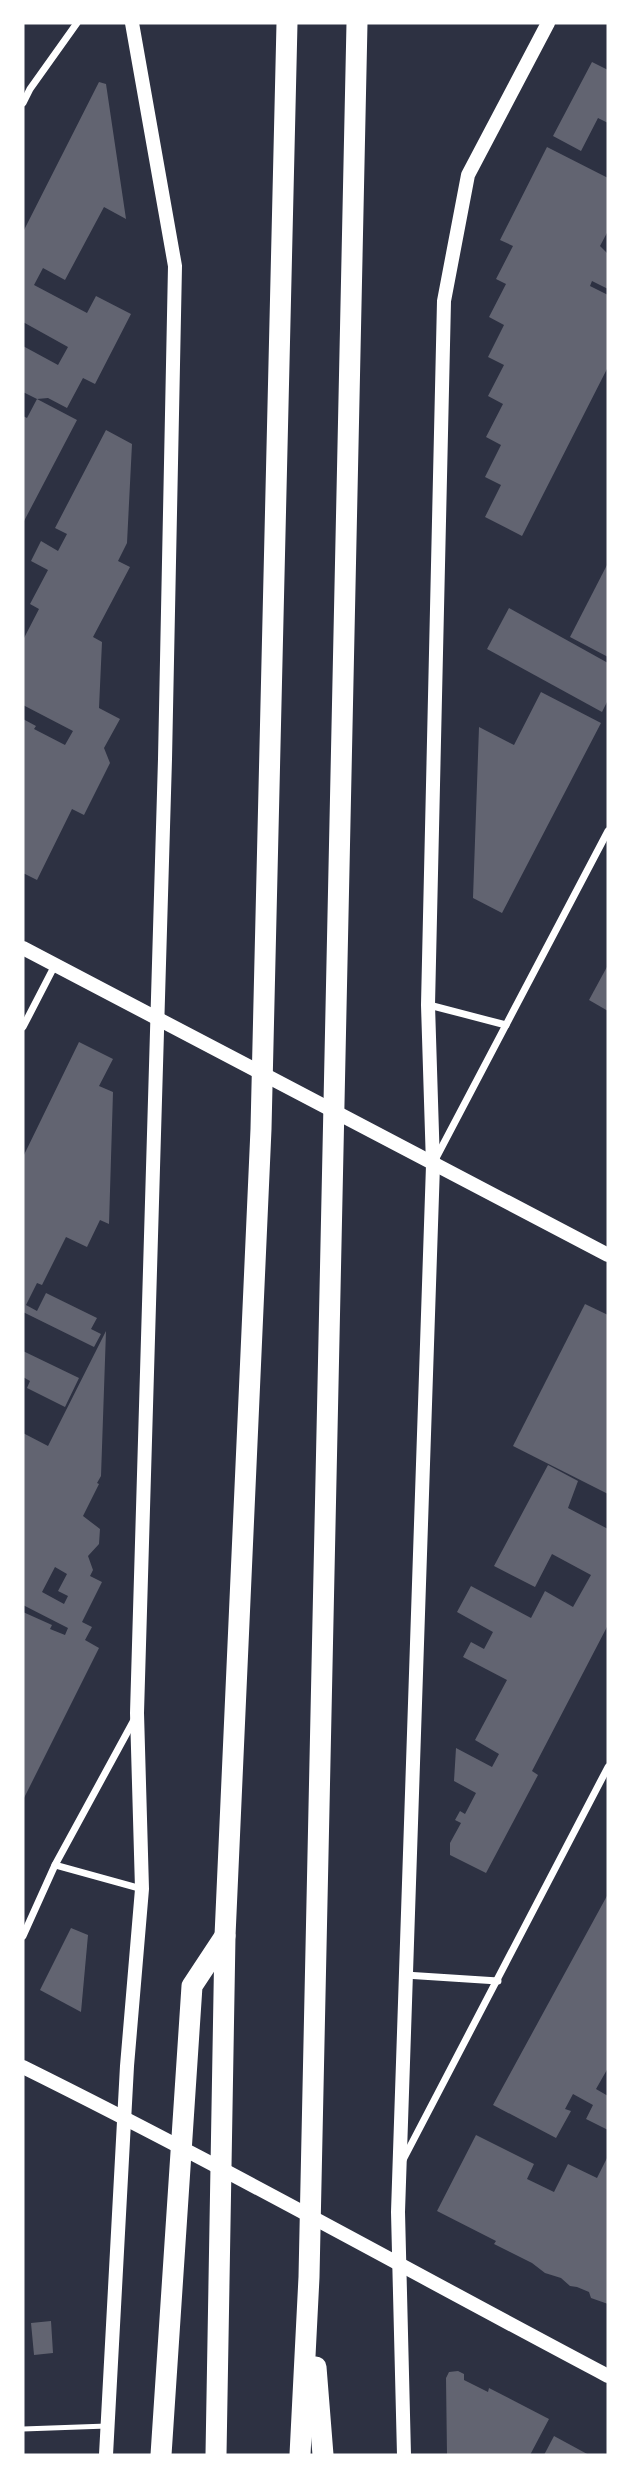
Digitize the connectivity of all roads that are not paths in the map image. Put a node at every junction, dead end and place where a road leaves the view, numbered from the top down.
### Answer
1 (77, 23) edge
2 (132, 23) edge
3 (287, 23) edge
4 (357, 23) edge
5 (548, 23) edge
6 (23, 103) edge
7 (608, 831) edge
8 (23, 948) edge
9 (55, 965) junction
10 (428, 1005) junction
11 (158, 1018) junction
12 (506, 1025) junction
13 (23, 1027) edge
14 (433, 1165) junction
15 (608, 1255) edge
16 (137, 1713) junction
17 (608, 1766) edge
18 (55, 1865) junction
19 (142, 1889) junction
20 (23, 1936) edge
21 (225, 1936) junction
22 (405, 1975) junction
23 (498, 1980) junction
24 (23, 2067) edge
25 (126, 2121) junction
26 (401, 2164) junction
27 (399, 2264) junction
28 (309, 2277) junction
29 (608, 2376) edge
30 (107, 2426) junction
31 (23, 2429) edge
32 (106, 2455) edge
33 (161, 2455) edge
34 (216, 2455) edge
35 (300, 2455) edge
36 (323, 2455) edge
37 (404, 2455) edge

1 - 6 street
2 - 11 main road
3 - 21 highway
4 - 28 highway
5 - 10 main road
7 - 12 street
8 - 9 main road
9 - 11 main road
9 - 13 street
10 - 12 street
10 - 14 main road
11 - 14 main road
11 - 16 main road
12 - 14 street
14 - 15 main road
14 - 22 main road
16 - 18 street
16 - 19 main road
17 - 23 street
18 - 19 street
18 - 20 street
19 - 25 main road
21 - 33 highway
21 - 34 highway
22 - 23 street
22 - 26 main road
23 - 26 street
24 - 25 main road
25 - 27 main road
25 - 30 main road
26 - 27 main road
27 - 29 main road
27 - 37 main road
28 - 35 highway
28 - 36 highway
30 - 31 lane
30 - 32 main road

